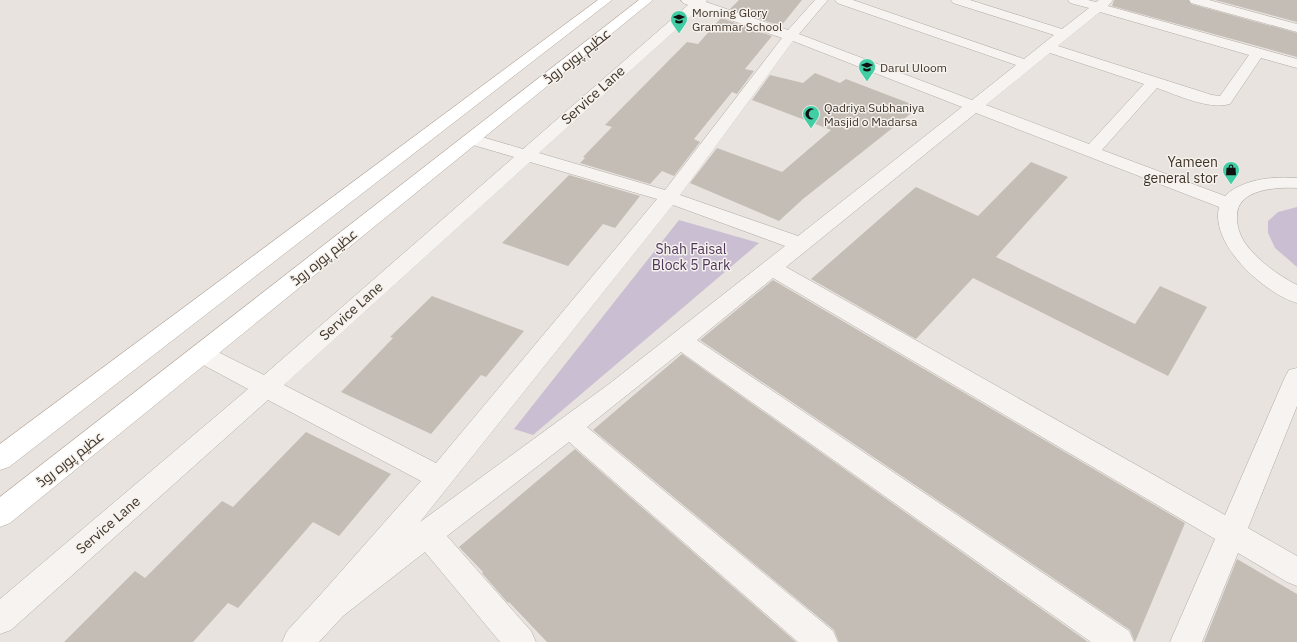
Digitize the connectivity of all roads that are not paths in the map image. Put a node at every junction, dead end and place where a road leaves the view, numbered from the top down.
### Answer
1 (606, 0) edge
2 (647, 0) edge
3 (822, 0) edge
4 (842, 0) edge
5 (957, 0) edge
6 (1074, 0) edge
7 (1195, 0) edge
8 (695, 1) edge
9 (1103, 4) edge
10 (1297, 28) edge
11 (1064, 34) junction
12 (790, 36) junction
13 (1047, 48) junction
14 (1257, 53) junction
15 (1026, 64) junction
16 (1297, 64) edge
17 (1154, 82) junction
18 (974, 106) junction
19 (472, 139) junction
20 (1091, 152) junction
21 (527, 155) junction
22 (1297, 183) edge
23 (670, 197) junction
24 (1228, 204) junction
25 (800, 244) junction
26 (771, 268) junction
27 (1297, 295) edge
28 (680, 340) junction
29 (202, 354) junction
30 (1297, 377) edge
31 (265, 388) junction
32 (569, 426) junction
33 (0, 459) edge
34 (440, 478) junction
35 (0, 514) edge
36 (1232, 533) junction
37 (427, 534) junction
38 (1297, 572) edge
39 (332, 605) junction
40 (0, 619) edge
41 (298, 642) edge
42 (520, 642) edge
43 (822, 642) edge
44 (1118, 642) edge
45 (1186, 642) edge

1 - 33 main road, عظیم پورہ روڈ
2 - 19 main road, عظیم پورہ روڈ
3 - 12 street
4 - 15 street
5 - 11 street
6 - 9 street
7 - 10 street
8 - 12 street
8 - 21 street, Service Lane
9 - 11 street
9 - 14 street
11 - 13 street
12 - 18 street
12 - 23 street
13 - 15 street
13 - 17 street
14 - 16 street
14 - 17 street
15 - 18 street
17 - 20 street
18 - 20 street
18 - 25 street
19 - 21 street
19 - 29 main road, عظیم پورہ روڈ
20 - 24 street
21 - 23 street
21 - 31 street, Service Lane
22 - 24 street
23 - 25 street
23 - 34 street
24 - 27 street
25 - 26 street
26 - 28 street
26 - 36 street
28 - 32 street
28 - 44 street
29 - 31 street
29 - 35 main road, عظیم پورہ روڈ
30 - 36 street
31 - 34 street
31 - 40 street, Service Lane
32 - 37 street
32 - 43 street
34 - 39 street
36 - 38 street
36 - 45 street
37 - 39 street
37 - 42 street
39 - 41 street

